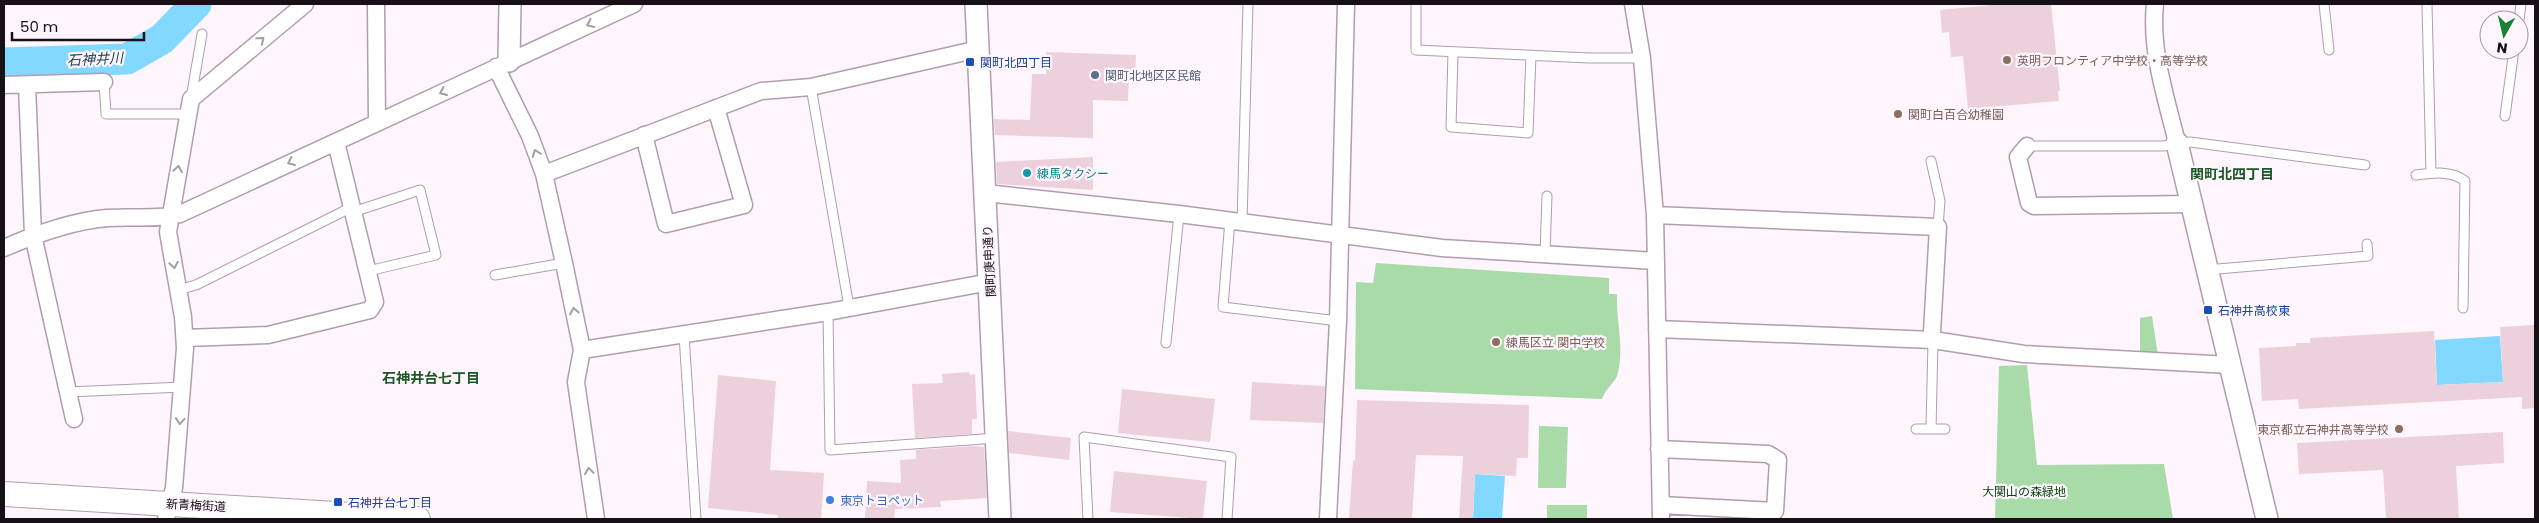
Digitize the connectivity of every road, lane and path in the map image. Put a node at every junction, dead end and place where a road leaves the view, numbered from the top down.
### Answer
1 (305, 4) edge
2 (376, 4) edge
3 (510, 4) edge
4 (634, 4) edge
5 (976, 4) edge
6 (1248, 4) edge
7 (1346, 4) edge
8 (1416, 4) edge
9 (1633, 4) edge
10 (2155, 4) edge
11 (2324, 4) edge
12 (2428, 4) edge
13 (202, 34) dead end
14 (979, 49) junction
15 (2329, 50) dead end
16 (1453, 52) junction
17 (1531, 55) junction
18 (1642, 58) junction
19 (2513, 60) edge
20 (503, 64) junction
21 (104, 82) joint
22 (27, 84) junction
23 (4, 85) edge
24 (811, 87) junction
25 (189, 106) junction
26 (716, 108) junction
27 (2505, 116) dead end
28 (377, 123) junction
29 (644, 135) junction
30 (336, 142) junction
31 (2177, 143) junction
32 (2027, 146) joint
33 (1931, 161) dead end
34 (2365, 165) dead end
35 (2432, 173) junction
36 (544, 174) junction
37 (2416, 176) dead end
38 (986, 193) junction
39 (1547, 196) dead end
40 (2192, 204) junction
41 (353, 209) junction
42 (1180, 214) junction
43 (1655, 215) junction
44 (169, 217) junction
45 (1236, 221) junction
46 (1938, 227) junction
47 (1340, 234) junction
48 (33, 235) junction
49 (2367, 244) dead end
50 (4, 248) edge
51 (1545, 254) junction
52 (1656, 261) junction
53 (564, 263) junction
54 (2206, 270) junction
55 (368, 271) junction
56 (495, 275) dead end
57 (990, 282) junction
58 (178, 290) junction
59 (849, 307) junction
60 (2462, 308) dead end
61 (828, 312) junction
62 (1338, 321) junction
63 (1657, 329) junction
64 (684, 335) junction
65 (185, 338) junction
66 (1933, 340) junction
67 (1166, 343) dead end
68 (582, 350) junction
69 (2230, 365) junction
70 (183, 387) junction
71 (68, 392) junction
72 (74, 419) dead end
73 (1916, 429) dead end
74 (1931, 429) junction
75 (1945, 429) dead end
76 (997, 438) junction
77 (1659, 449) junction
78 (4, 494) edge
79 (168, 512) edge
80 (1661, 512) edge
81 (418, 519) edge
82 (596, 519) edge
83 (696, 519) edge
84 (1000, 519) edge
85 (1088, 519) edge
86 (1228, 519) edge
87 (1328, 519) edge
88 (2267, 519) edge

25 -> 1 street
2 - 28 street
3 - 20 street
4 -> 20 street
5 - 14 street, 関町庚申通り
6 - 45 lane
7 - 47 street
8 - 16 lane
9 - 18 street
10 - 31 street
11 - 15 lane
12 - 35 lane
13 - 25 lane
14 - 24 street
14 - 38 street, 関町庚申通り
16 - 17 lane
16 - 17 lane
17 - 18 lane
18 - 43 street
19 - 27 lane
20 -> 28 street
36 -> 20 street
21 - 22 street
21 - 25 lane
22 - 23 street
22 - 48 street
24 - 26 street
24 - 59 lane
44 -> 25 street
26 - 29 street
26 - 29 street
28 - 30 street
29 - 36 street
30 - 41 street
30 -> 44 street
31 - 32 lane
31 - 34 lane
31 - 40 street
32 - 40 street
33 - 46 lane
35 - 37 lane
35 - 60 lane
36 - 53 street
38 - 42 street
38 - 57 street, 関町庚申通り
39 - 51 lane
40 - 54 street
41 - 55 street
41 - 55 lane
41 - 58 lane
42 - 45 street
42 - 67 lane
43 - 46 street
43 - 52 street
44 - 48 street
44 -> 58 street
45 - 47 street
45 - 62 lane
46 - 66 street
47 - 51 street
47 - 62 street
48 - 50 street
48 - 71 street
49 - 54 lane
51 - 52 street
52 - 63 street
53 - 56 lane
68 -> 53 street
54 - 69 street
55 - 65 street
57 - 59 street
57 - 76 street, 関町庚申通り
58 - 65 street
59 - 61 street
61 - 64 street
61 - 76 lane
62 - 87 street
63 - 66 street
63 - 77 street
64 - 68 street
64 - 83 lane
65 - 70 street
66 - 69 street
66 - 74 lane
82 -> 68 street
69 - 88 street
70 - 71 lane
70 -> 79 street
71 - 72 street
73 - 74 lane
74 - 75 lane
76 - 84 street, 関町庚申通り
77 - 80 street
77 - 80 street
78 - 79 main road, 新青梅街道
79 - 81 main road, 新青梅街道
85 - 86 lane

